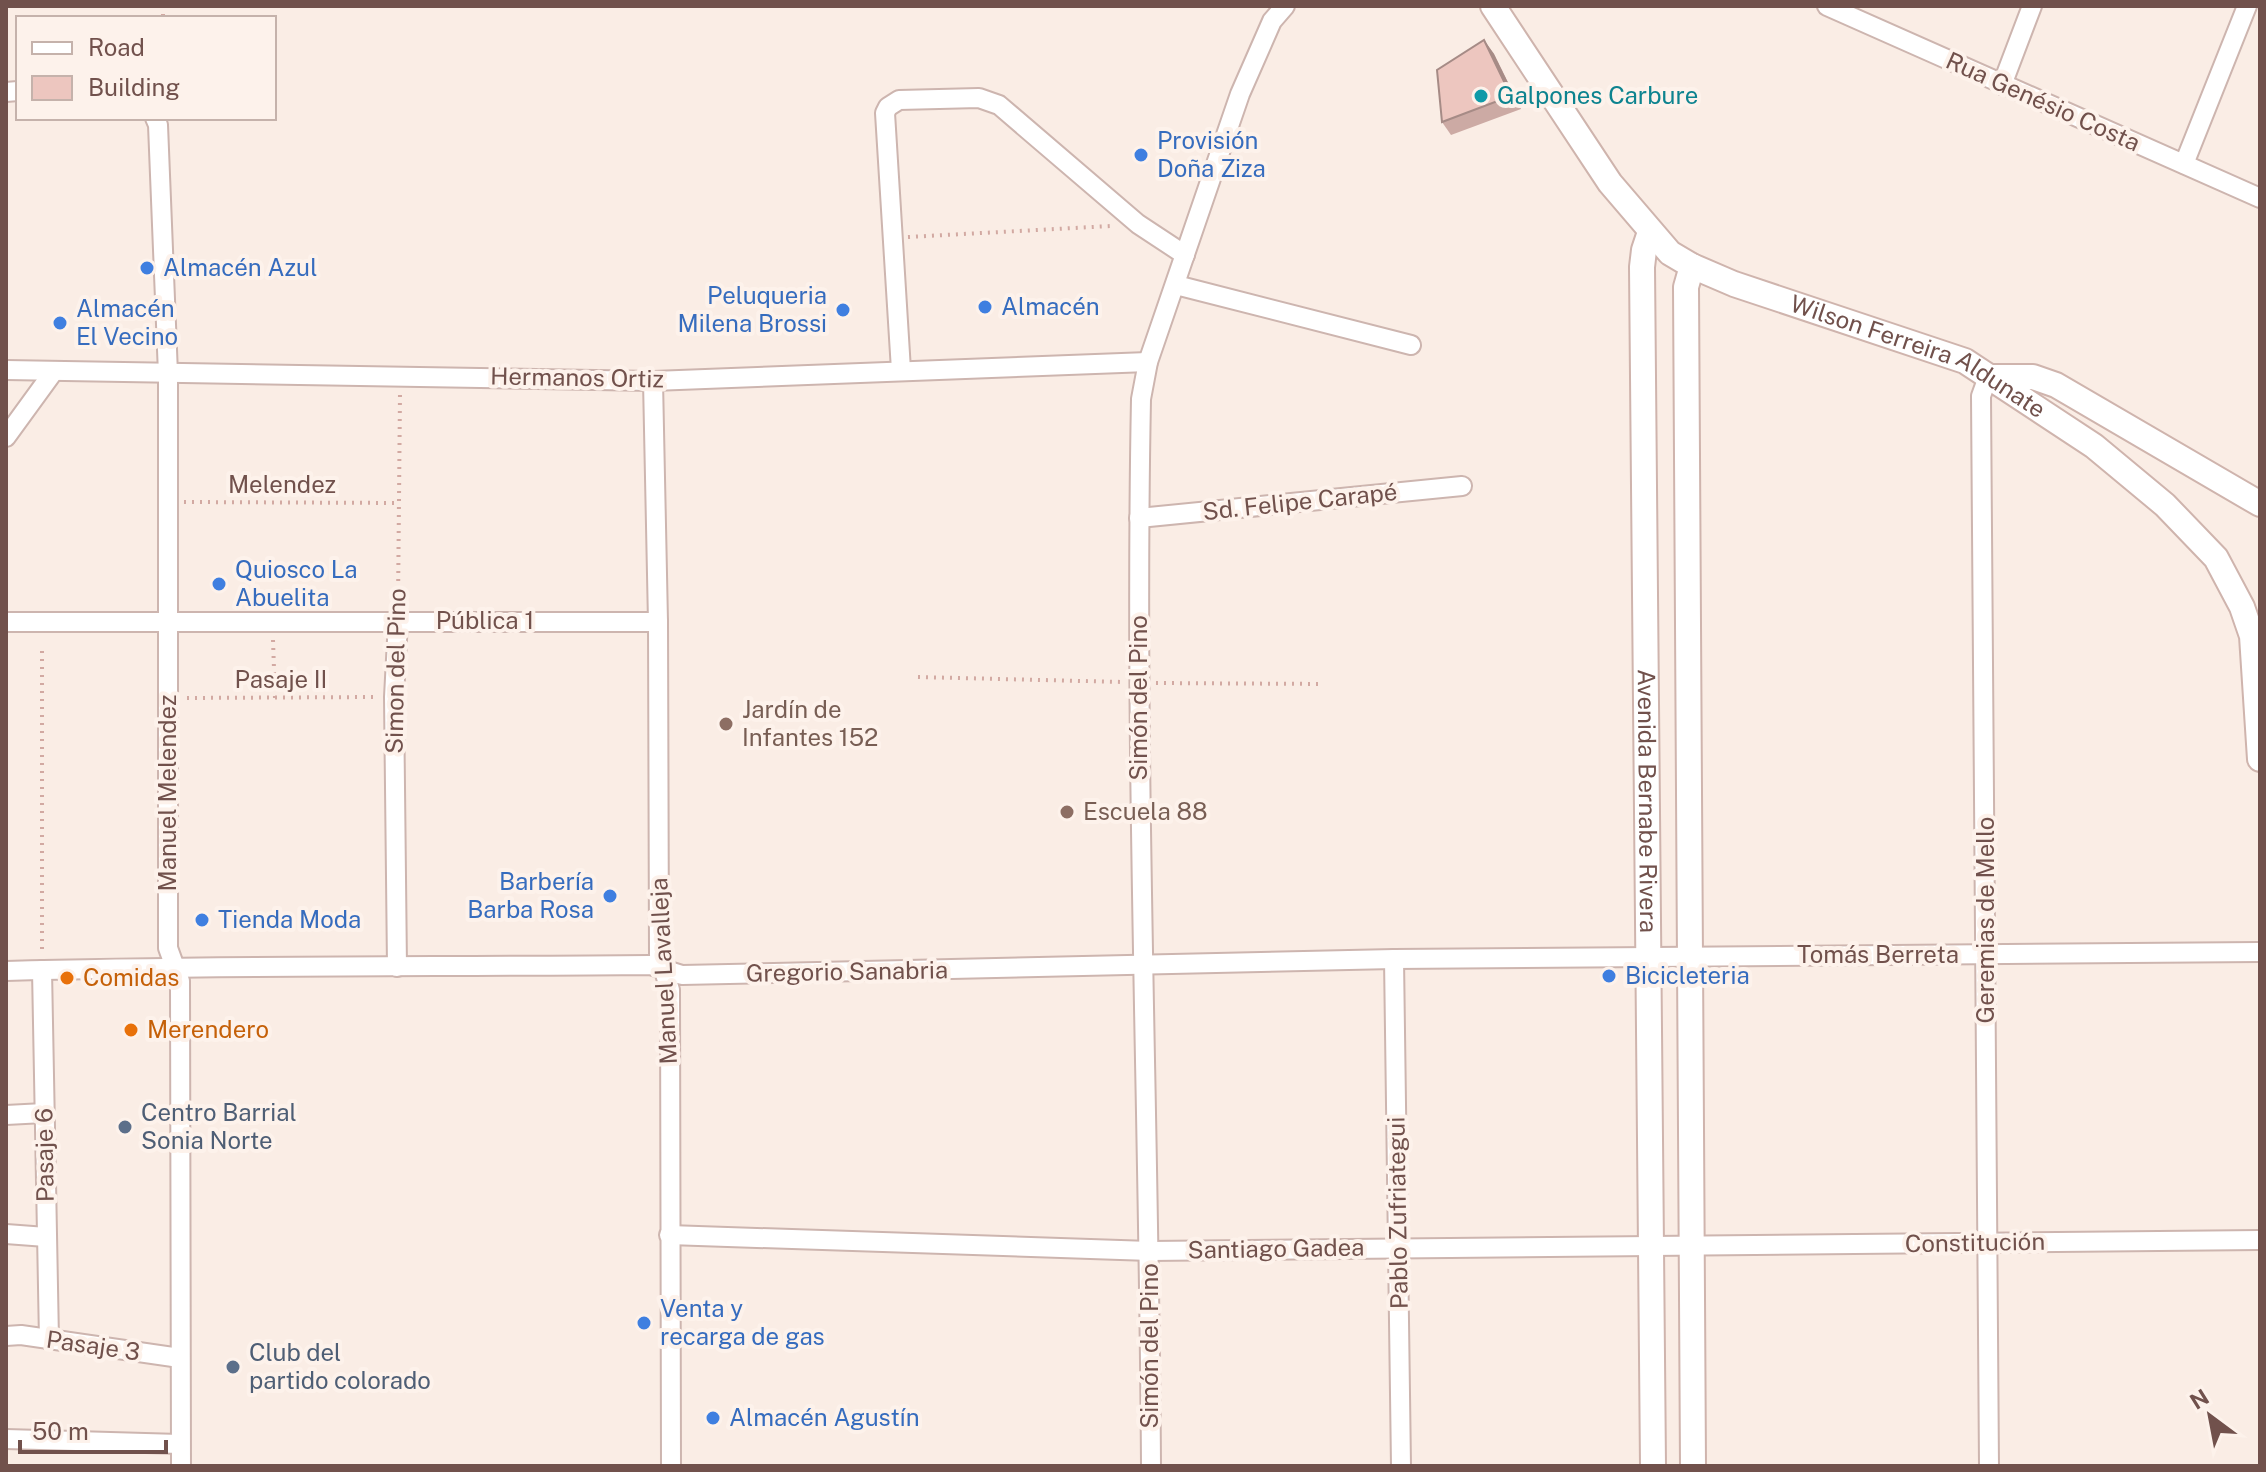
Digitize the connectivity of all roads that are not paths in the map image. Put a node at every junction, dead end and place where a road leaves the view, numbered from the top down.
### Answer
1 (1285, 6) edge
2 (1493, 6) edge
3 (1827, 6) edge
4 (2032, 6) edge
5 (2247, 6) edge
6 (2002, 85) junction
7 (156, 120) edge
8 (2184, 164) junction
9 (2260, 198) edge
10 (1650, 232) junction
11 (1185, 255) junction
12 (1692, 266) junction
13 (1176, 285) junction
14 (1411, 345) dead end
15 (1148, 362) junction
16 (6, 370) edge
17 (901, 370) junction
18 (54, 371) junction
19 (168, 374) junction
20 (1992, 377) junction
21 (653, 381) junction
22 (6, 437) edge
23 (1462, 486) dead end
24 (2260, 504) edge
25 (1139, 518) junction
26 (398, 621) junction
27 (6, 622) edge
28 (658, 622) junction
29 (167, 623) junction
30 (2256, 643) edge
31 (2260, 759) edge
32 (2260, 952) edge
33 (1987, 954) junction
34 (1649, 956) junction
35 (1689, 956) junction
36 (1394, 959) junction
37 (175, 965) junction
38 (1142, 966) junction
39 (397, 967) junction
40 (664, 969) junction
41 (42, 970) junction
42 (6, 971) edge
43 (44, 1113) junction
44 (6, 1115) edge
45 (6, 1234) edge
46 (669, 1235) junction
47 (46, 1237) junction
48 (2260, 1240) edge
49 (1988, 1243) junction
50 (1650, 1246) junction
51 (1691, 1246) junction
52 (1399, 1247) junction
53 (1150, 1251) junction
54 (6, 1336) edge
55 (49, 1340) junction
56 (180, 1358) junction
57 (6, 1439) edge
58 (180, 1444) junction
59 (181, 1466) edge
60 (671, 1466) edge
61 (1151, 1466) edge
62 (1401, 1466) edge
63 (1653, 1466) edge
64 (1693, 1466) edge
65 (1989, 1466) edge

1 - 11 street, Simón del Pino
2 - 10 street, Wilson Ferreira Aldunate
3 - 6 street, Rua Genésio Costa
4 - 6 street
5 - 8 street
6 - 8 street, Rua Genésio Costa
7 - 19 street, Manuel Melendez
8 - 9 street, Rua Genésio Costa
10 - 12 street, Wilson Ferreira Aldunate
10 - 34 street, Avenida Bernabe Rivera
11 - 13 street, Simón del Pino
11 - 17 street
12 - 20 street, Wilson Ferreira Aldunate
12 - 35 street, Avenida Bernabe Rivera
13 - 14 street
13 - 15 street, Simón del Pino
15 - 17 street, Hermanos Ortiz
15 - 25 street, Simón del Pino
16 - 18 street, Hermanos Ortiz
17 - 21 street, Hermanos Ortiz
18 - 19 street, Hermanos Ortiz
18 - 22 street
19 - 21 street, Hermanos Ortiz
19 - 29 street, Manuel Melendez
20 - 24 street
20 - 30 street, Wilson Ferreira Aldunate
20 - 33 street, Geremias de Mello
21 - 28 street, Manuel Lavalleja
23 - 25 street, Sd. Felipe Carapé
25 - 38 street, Simón del Pino
26 - 28 street, Pública 1
26 - 29 street, Pública 1
26 - 39 street, Simon del Pino
27 - 29 street, Pública 1
28 - 40 street, Manuel Lavalleja
29 - 37 street, Manuel Melendez
30 - 31 street, Wilson Ferreira Aldunate
32 - 33 street, Tomás Berreta
33 - 35 street, Tomás Berreta
33 - 49 street, Geremias de Mello
34 - 35 street, Gregorio Sanabria
34 - 36 street, Gregorio Sanabria
34 - 50 street, Avenida Bernabe Rivera
35 - 51 street, Avenida Bernabe Rivera
36 - 38 street, Gregorio Sanabria
36 - 52 street, Pablo Zufriategui
37 - 39 street, Gregorio Sanabria
37 - 41 street, Gregorio Sanabria
37 - 56 street, Manuel Melendez
38 - 40 street, Gregorio Sanabria
38 - 53 street, Simón del Pino
39 - 40 street, Gregorio Sanabria
40 - 46 street, Manuel Lavalleja
41 - 42 street, Gregorio Sanabria
41 - 43 street, Pasaje 6
43 - 44 street
43 - 47 street, Pasaje 6
45 - 47 street
46 - 53 street, Santiago Gadea
46 - 60 street, Manuel Lavalleja
47 - 55 street, Pasaje 6
48 - 49 street, Constitución
49 - 51 street, Constitución
49 - 65 street, Geremias de Mello
50 - 51 street, Santiago Gadea
50 - 52 street, Santiago Gadea
50 - 63 street, Avenida Bernabe Rivera
51 - 64 street, Avenida Bernabe Rivera
52 - 53 street, Santiago Gadea
52 - 62 street, Pablo Zufriategui
53 - 61 street, Simón del Pino
54 - 55 street, Pasaje 3
55 - 56 street, Pasaje 3
56 - 58 street, Manuel Melendez
57 - 58 street
58 - 59 street, Manuel Melendez

